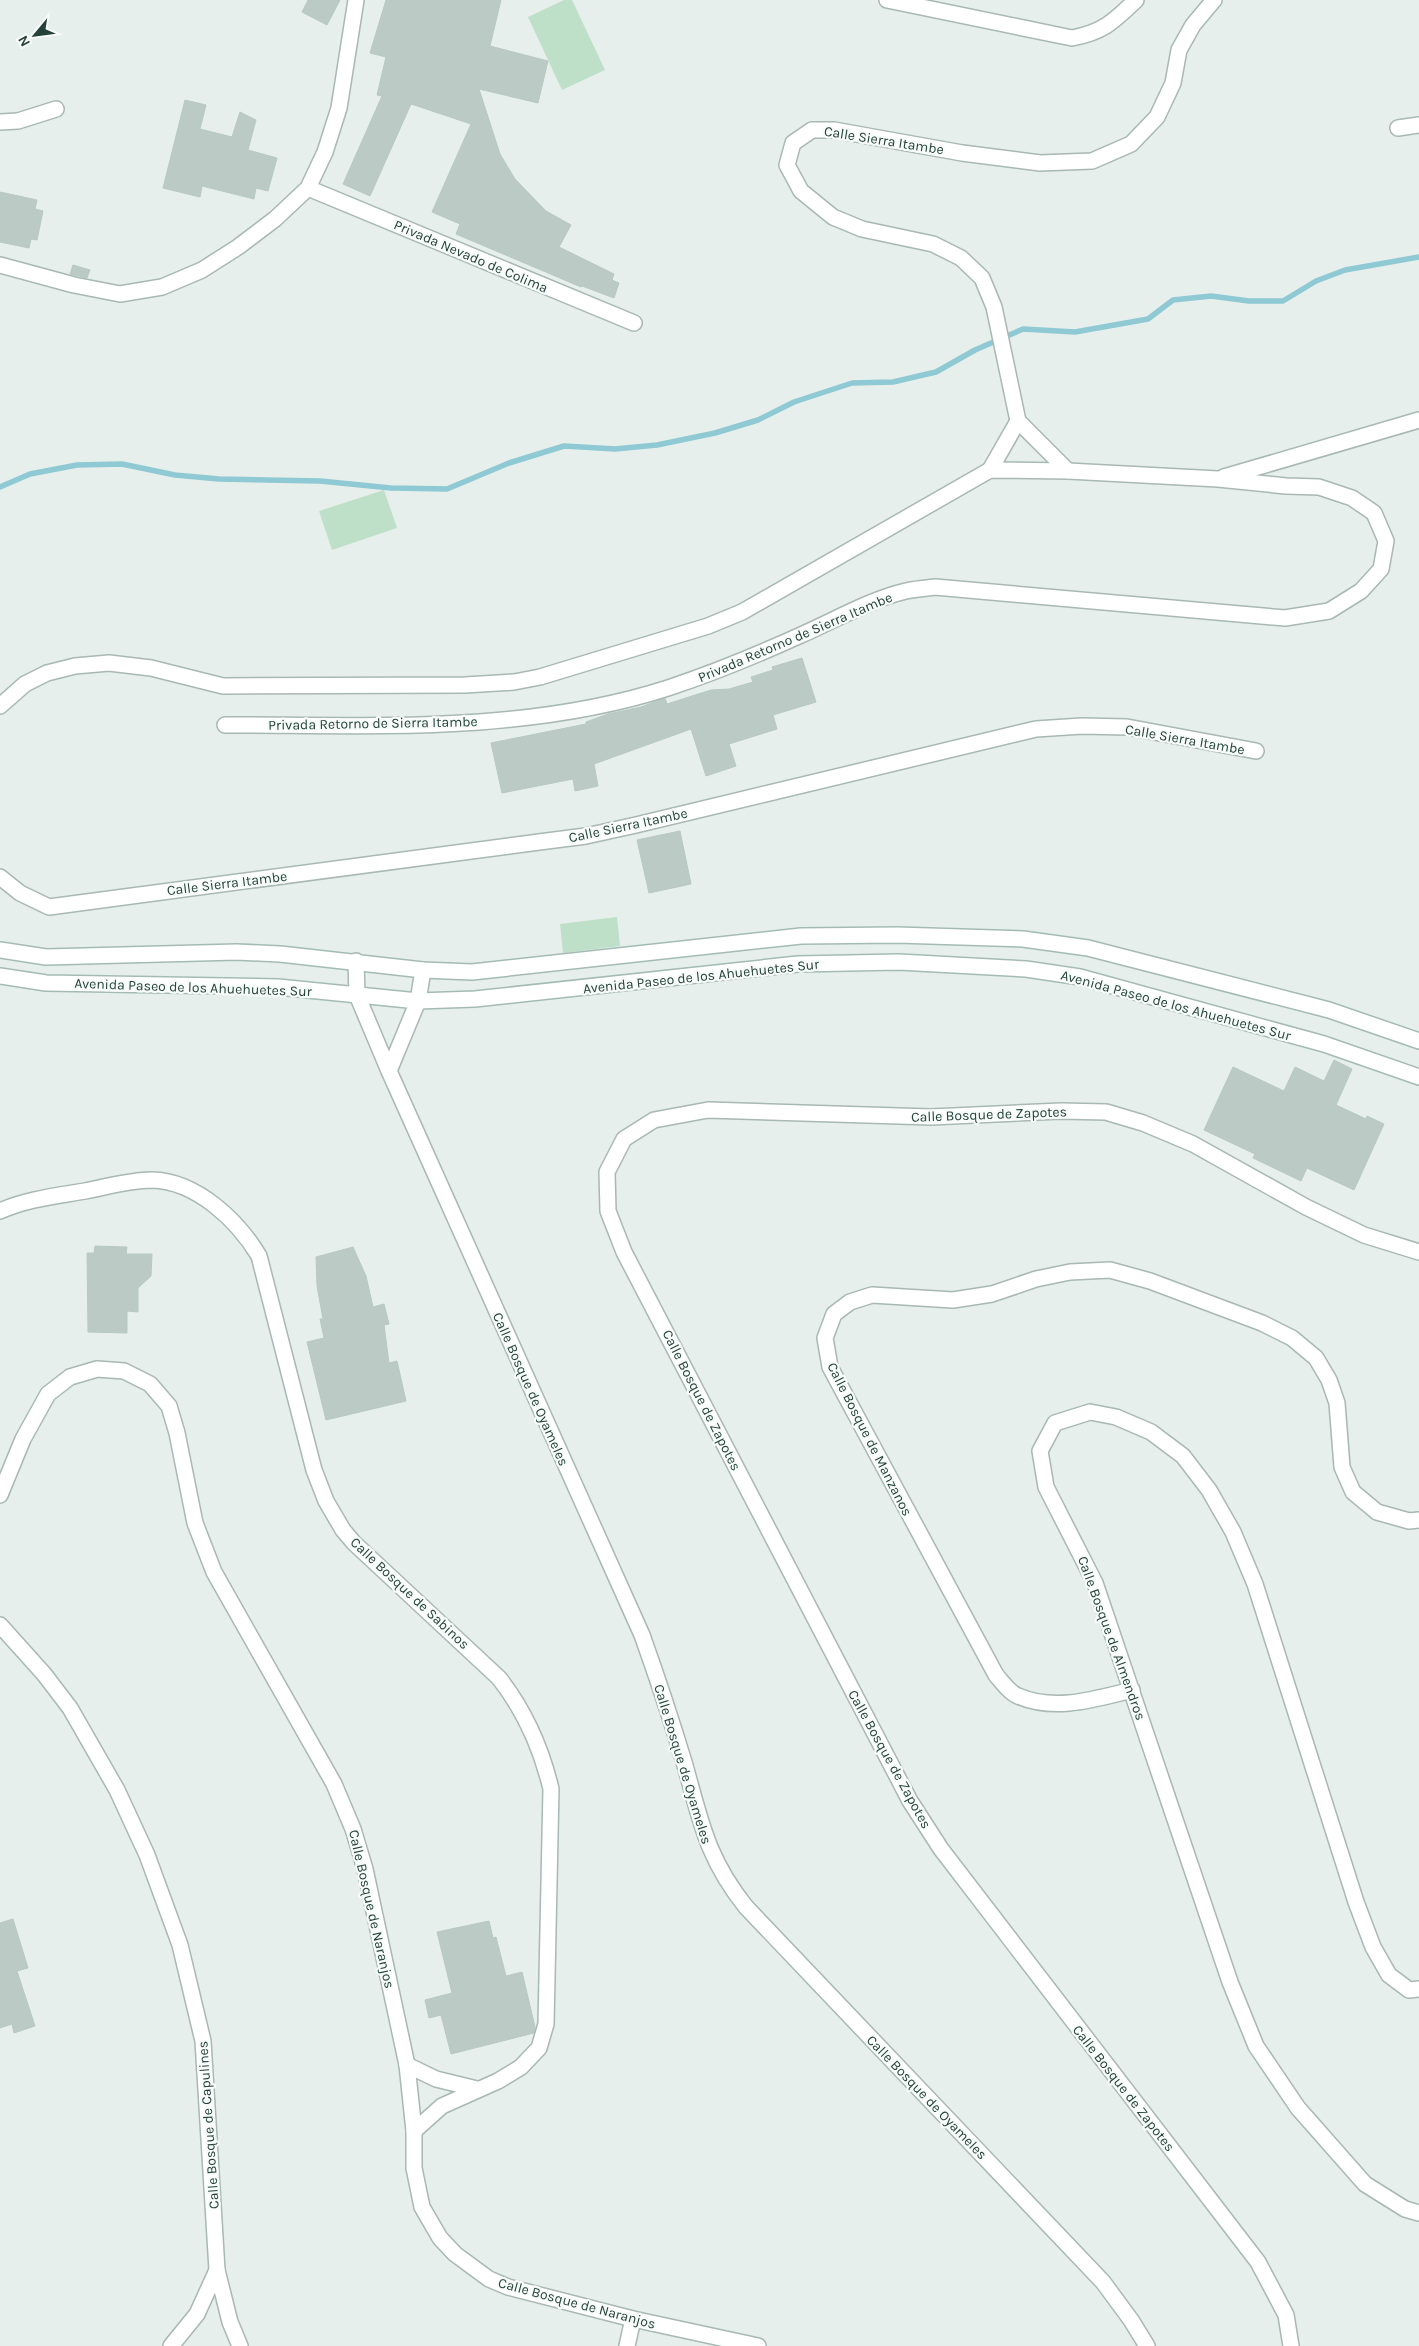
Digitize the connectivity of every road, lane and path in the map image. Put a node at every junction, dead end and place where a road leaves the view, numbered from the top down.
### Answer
1 (356, 0) edge
2 (887, 0) edge
3 (1136, 0) edge
4 (1214, 0) edge
5 (56, 108) dead end
6 (0, 122) edge
7 (1419, 125) edge
8 (1398, 128) dead end
9 (308, 188) junction
10 (0, 265) edge
11 (634, 323) dead end
12 (1419, 420) edge
13 (1018, 421) junction
14 (990, 470) junction
15 (1068, 472) junction
16 (1218, 478) junction
17 (0, 706) edge
18 (225, 725) dead end
19 (1256, 751) dead end
20 (0, 877) edge
21 (0, 950) edge
22 (356, 961) junction
23 (423, 970) junction
24 (0, 976) edge
25 (357, 995) junction
26 (418, 1001) junction
27 (1419, 1041) edge
28 (389, 1071) junction
29 (1419, 1077) edge
30 (0, 1211) edge
31 (1419, 1252) edge
32 (0, 1495) edge
33 (1419, 1520) edge
34 (0, 1625) edge
35 (6, 1637) edge
36 (1132, 1690) junction
37 (1419, 1989) edge
38 (408, 2065) junction
39 (477, 2089) junction
40 (414, 2132) junction
41 (1419, 2213) edge
42 (217, 2270) junction
43 (633, 2319) junction
44 (171, 2346) edge
45 (240, 2346) edge
46 (627, 2346) edge
47 (758, 2346) edge
48 (1147, 2346) edge
49 (1291, 2346) edge

1 - 9 street
2 - 3 street
4 - 13 street, Calle Sierra Itambe
5 - 6 street
7 - 8 street
9 - 10 street
9 - 11 street, Privada Nevado de Colima
12 - 16 street
13 - 14 street
13 - 15 street
14 - 15 street
14 - 17 street
15 - 16 street
16 - 18 street, Privada Retorno de Sierra Itambe
19 - 20 street, Calle Sierra Itambe
21 - 22 street, Avenida Paseo de los Ahuehuetes Sur
22 - 23 street, Avenida Paseo de los Ahuehuetes Sur
22 - 25 street
23 - 26 street
23 - 27 street, Avenida Paseo de los Ahuehuetes Sur
24 - 25 street, Avenida Paseo de los Ahuehuetes Sur
25 - 26 street, Avenida Paseo de los Ahuehuetes Sur
25 - 28 street, Calle Bosque de Oyameles
26 - 28 street
26 - 29 street, Avenida Paseo de los Ahuehuetes Sur
28 - 48 street, Calle Bosque de Oyameles
30 - 39 street, Calle Bosque de Sabinos
31 - 49 street, Calle Bosque de Zapotes
32 - 38 street, Calle Bosque de Naranjos
33 - 36 street, Calle Bosque de Manzanos
34 - 35 street, Calle Bosque de Capulines
35 - 42 street, Calle Bosque de Capulines
36 - 37 street, Calle Bosque de Almendros
36 - 41 street, Calle Bosque de Almendros
38 - 39 street
38 - 40 street, Calle Bosque de Naranjos
39 - 40 street, Calle Bosque de Sabinos
40 - 43 street, Calle Bosque de Naranjos
42 - 44 street, Calle Bosque de Capulines
42 - 45 street, Calle Bosque de Capulines
43 - 46 street
43 - 47 street, Calle Bosque de Naranjos

